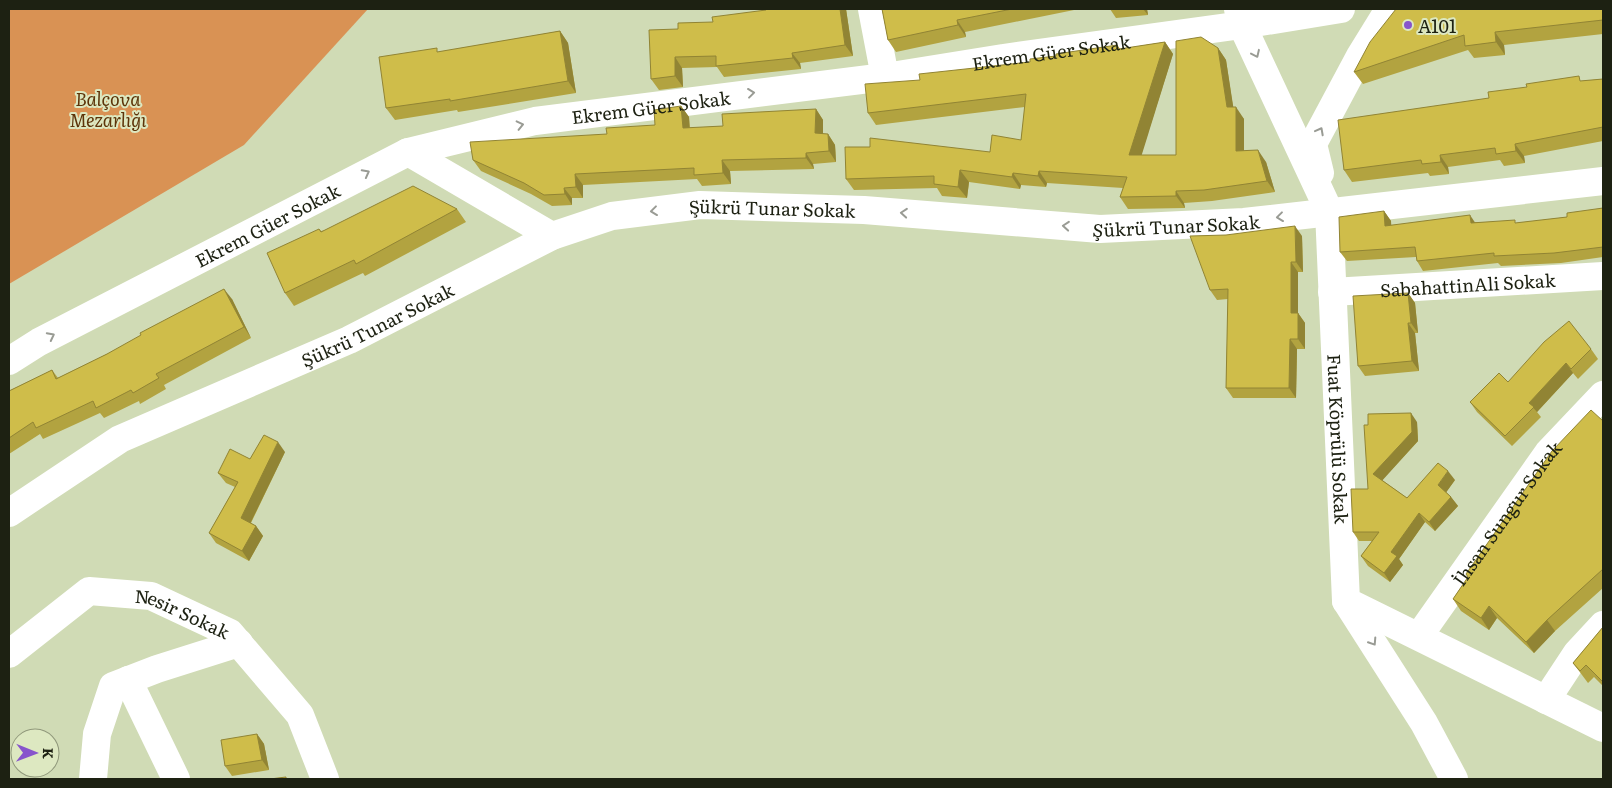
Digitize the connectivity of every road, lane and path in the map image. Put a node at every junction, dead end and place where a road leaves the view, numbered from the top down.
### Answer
1 (872, 9) edge
2 (1341, 9) edge
3 (1389, 9) edge
4 (1240, 17) edge
5 (885, 77) junction
6 (408, 152) junction
7 (1603, 181) edge
8 (1328, 211) junction
9 (552, 236) junction
10 (1603, 276) edge
11 (1332, 292) junction
12 (9, 361) edge
13 (1603, 395) edge
14 (9, 513) edge
15 (1346, 601) junction
16 (1603, 625) edge
17 (1420, 636) junction
18 (239, 643) junction
19 (9, 654) edge
20 (128, 680) junction
21 (1546, 700) junction
22 (1603, 728) edge
23 (93, 779) edge
24 (176, 779) edge
25 (325, 779) edge
26 (1454, 779) edge

1 - 5 main road
2 - 4 main road, Ekrem Güer Sokak
8 -> 3 main road
4 - 5 main road, Ekrem Güer Sokak
4 -> 8 main road, Fuat Köprülü Sokak
6 -> 5 main road, Ekrem Güer Sokak
6 - 9 main road
12 -> 6 main road, Ekrem Güer Sokak
7 - 8 main road, Şükrü Tunar Sokak
8 -> 9 main road, Şükrü Tunar Sokak
8 - 11 main road, Fuat Köprülü Sokak
9 - 14 main road, Şükrü Tunar Sokak
10 - 11 main road, SabahattinAli Sokak
11 - 15 main road, Fuat Köprülü Sokak
13 - 17 main road, İhsan Sungur Sokak
15 - 17 main road
15 -> 26 main road
16 - 21 main road
17 - 21 main road
18 - 19 main road, Nesir Sokak
18 - 20 main road
18 - 25 main road, Nesir Sokak
20 - 23 main road
20 - 24 main road
21 - 22 main road

